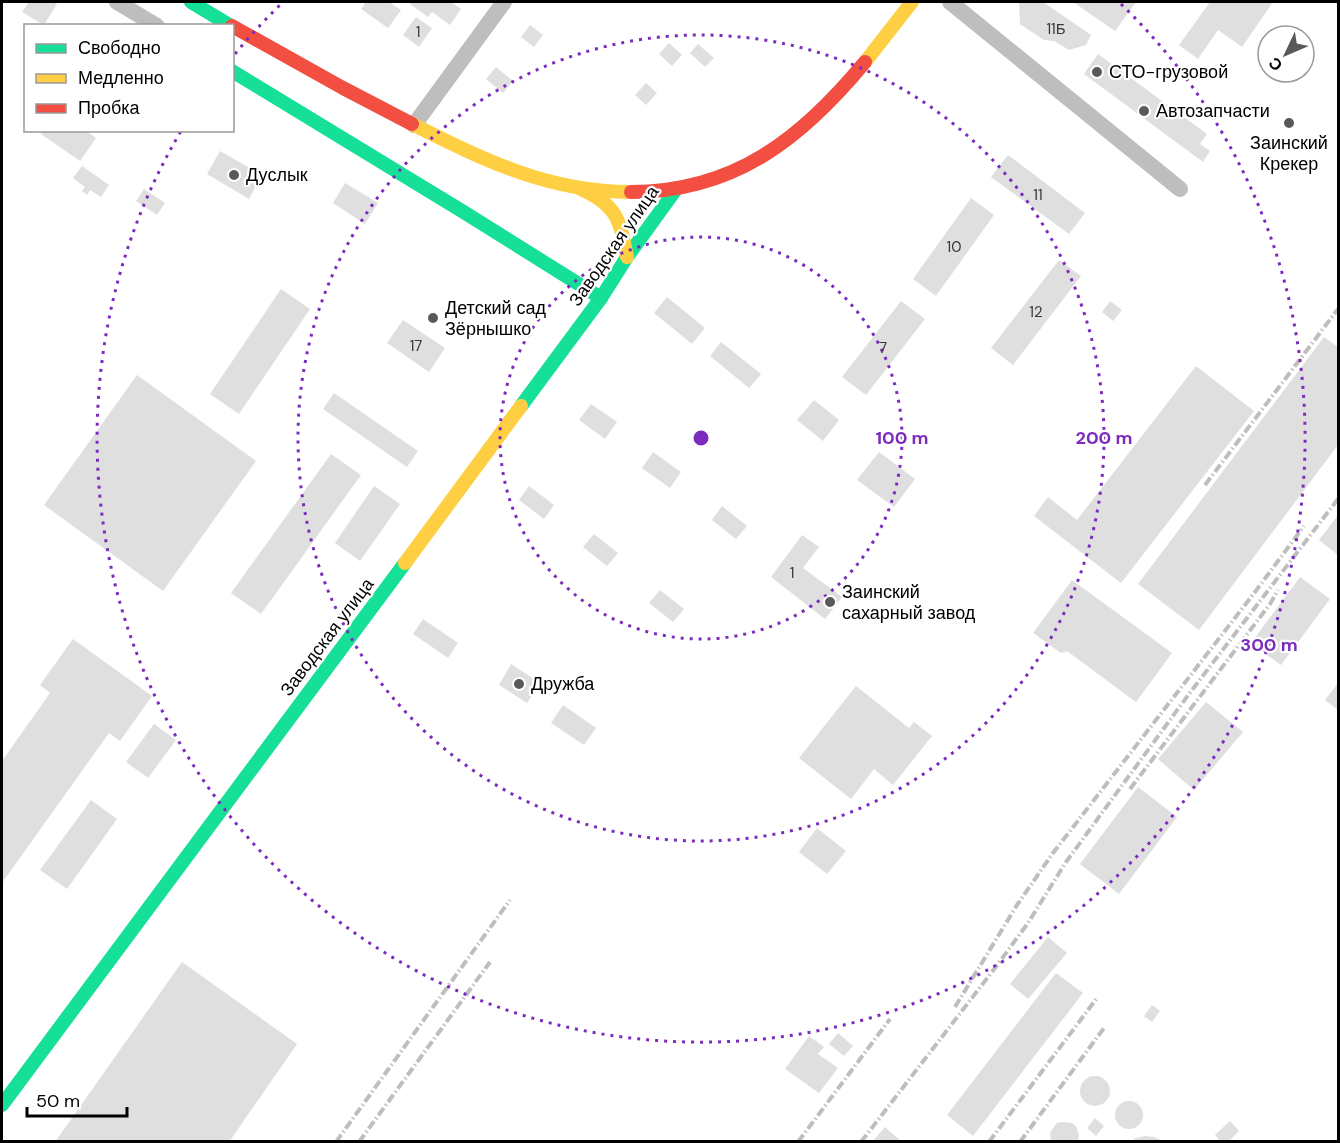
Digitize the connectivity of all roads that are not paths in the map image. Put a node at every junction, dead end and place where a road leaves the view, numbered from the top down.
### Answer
1 (117, 2) edge
2 (191, 2) edge
3 (504, 2) edge
4 (912, 2) edge
5 (950, 2) edge
6 (154, 24) edge
7 (229, 24) edge
8 (234, 27) edge
9 (234, 72) edge
10 (414, 125) junction
11 (677, 188) junction
12 (580, 189) junction
13 (1180, 189) dead end
14 (627, 256) junction
15 (601, 298) junction
16 (2, 1105) edge

1 - 6 street
2 - 7 main road
3 - 10 street
4 - 11 main road
5 - 13 street
8 - 10 main road
9 - 15 main road
10 - 12 main road
11 - 12 main road
11 - 14 main road, Заводская улица
12 - 14 main road
14 - 15 main road, Заводская улица
15 - 16 main road, Заводская улица

